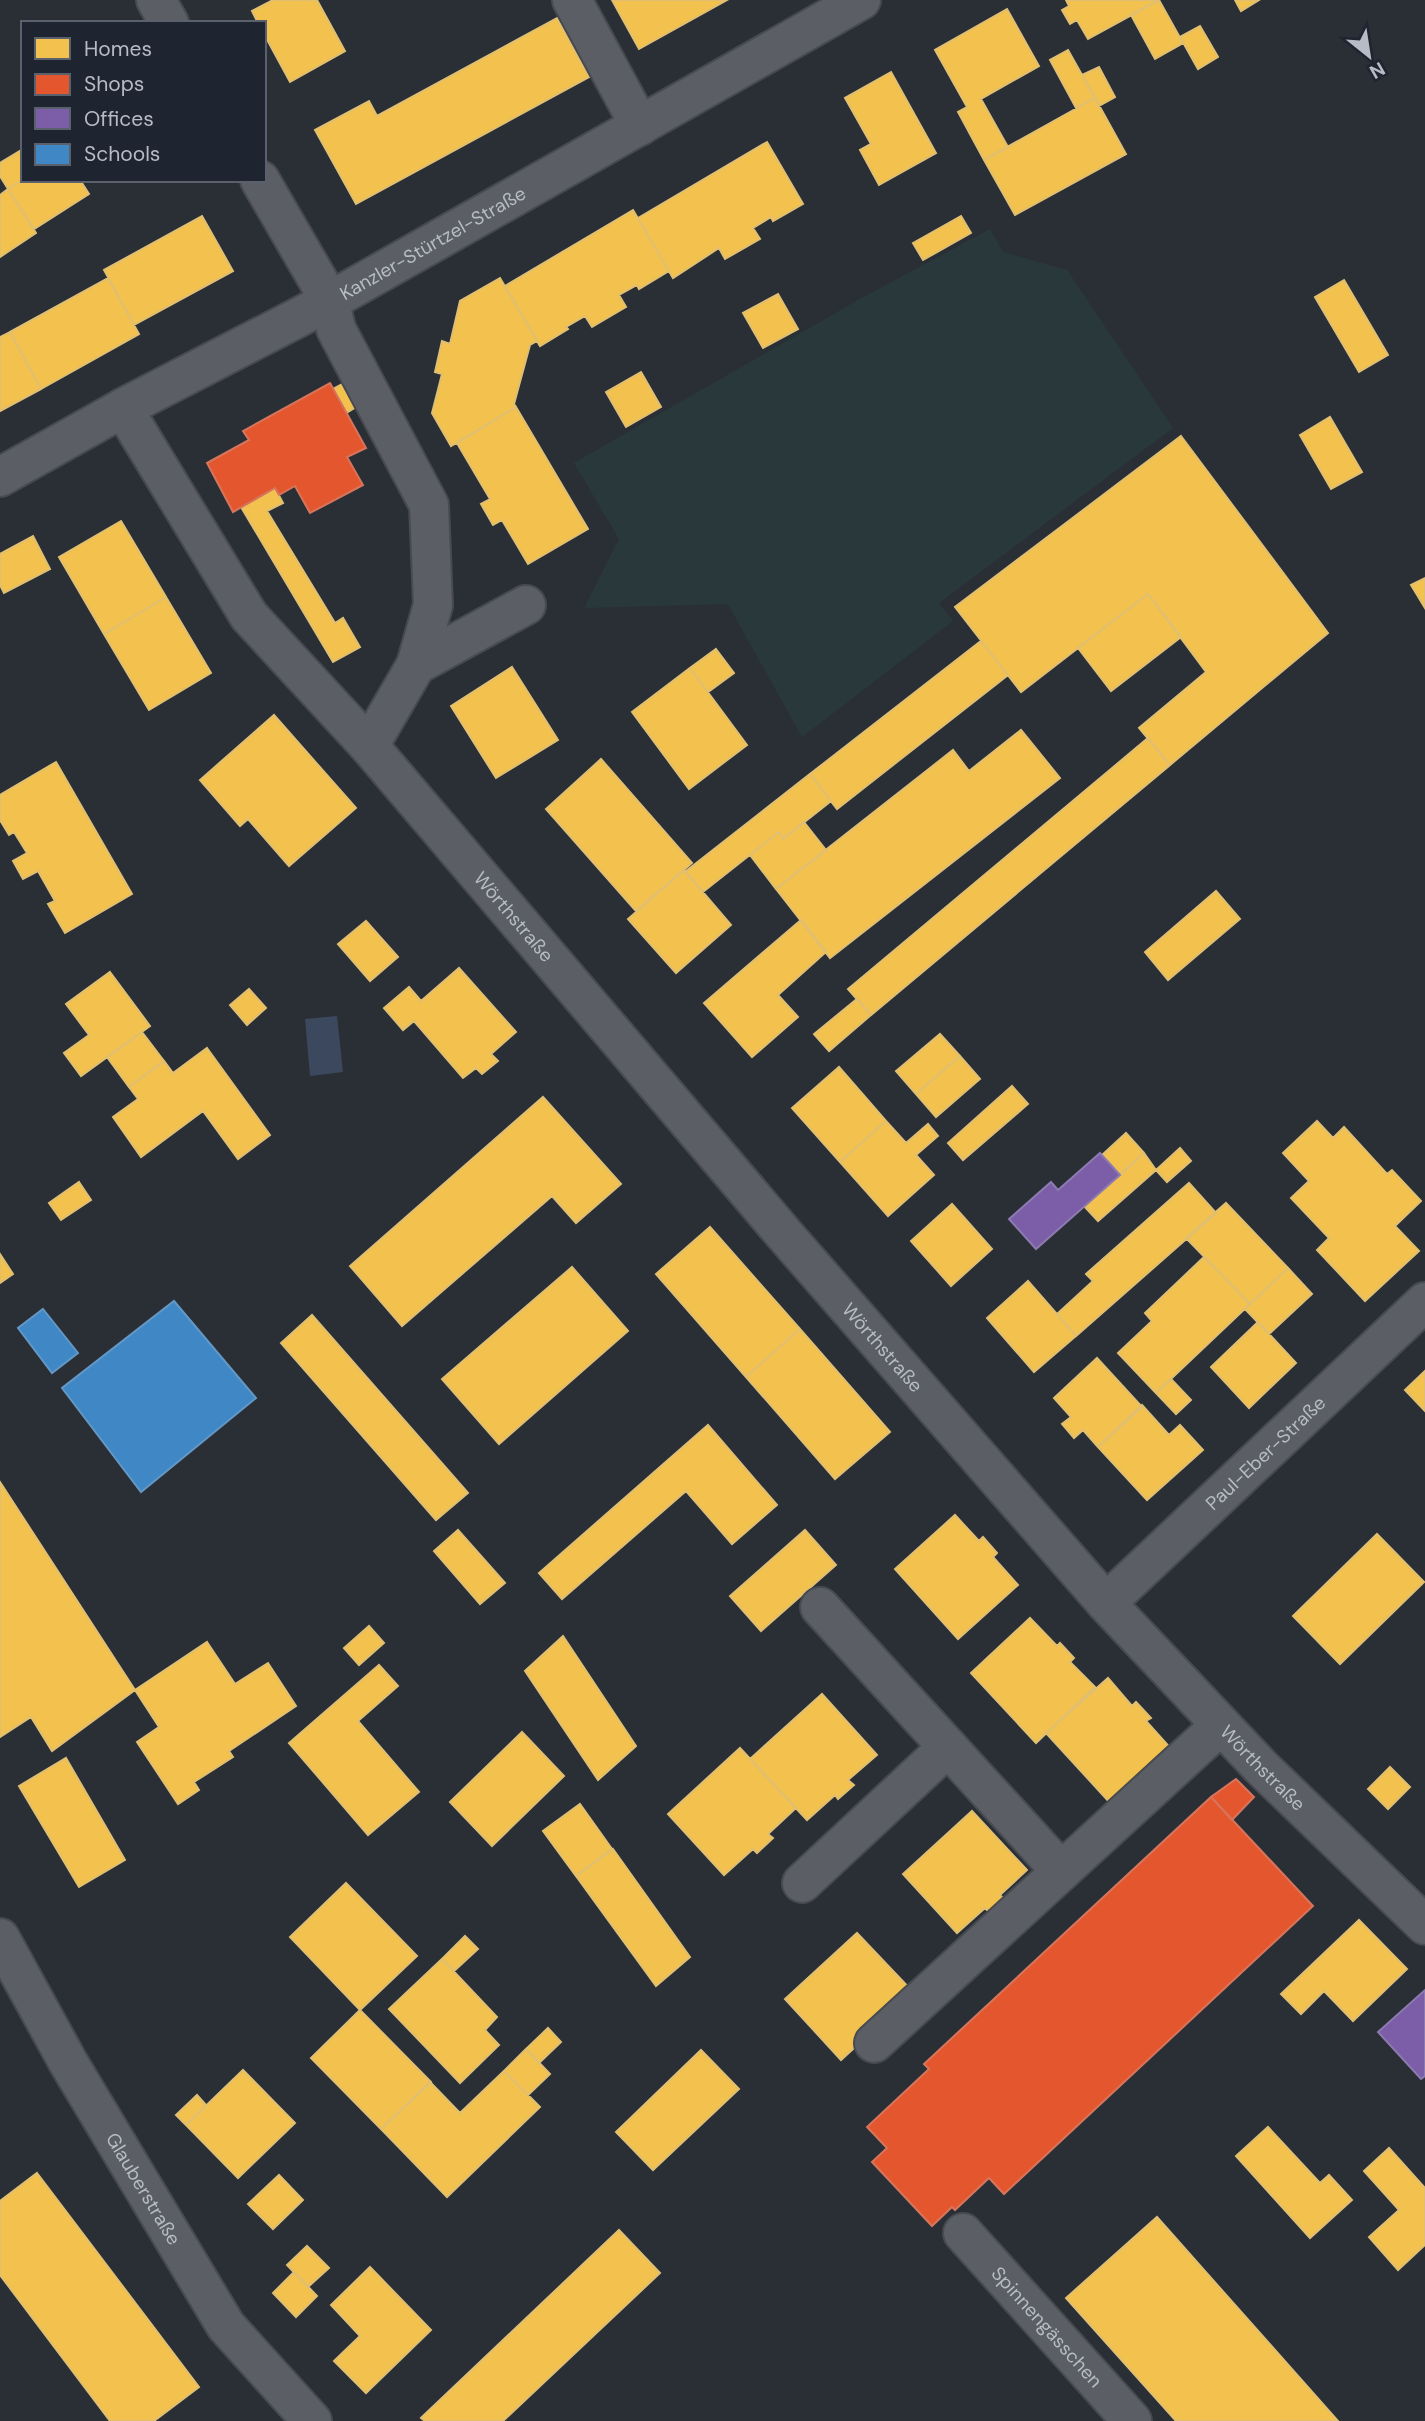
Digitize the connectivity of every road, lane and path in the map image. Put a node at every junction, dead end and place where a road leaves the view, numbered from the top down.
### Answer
1 (156, 0) edge
2 (572, 0) edge
3 (862, 0) edge
4 (168, 21) edge
5 (640, 126) junction
6 (261, 182) edge
7 (330, 302) junction
8 (123, 408) junction
9 (0, 477) edge
10 (526, 605) dead end
11 (416, 665) junction
12 (369, 746) junction
13 (1425, 1302) edge
14 (1106, 1604) junction
15 (820, 1606) dead end
16 (1221, 1725) junction
17 (948, 1747) junction
18 (1061, 1871) junction
19 (802, 1882) dead end
20 (1425, 1925) edge
21 (0, 1938) edge
22 (874, 2043) dead end
23 (963, 2232) dead end
24 (312, 2421) edge
25 (1132, 2421) edge

1 - 4 street
2 - 5 street
3 - 5 street, Kanzler-Stürtzel-Straße
5 - 7 street, Kanzler-Stürtzel-Straße
6 - 7 street
7 - 8 street, Kanzler-Stürtzel-Straße
7 - 11 street
8 - 9 street, Kanzler-Stürtzel-Straße
8 - 12 street, Wörthstraße
10 - 11 street
11 - 12 street
12 - 14 street, Wörthstraße
13 - 14 street, Paul-Eber-Straße
14 - 16 street, Wörthstraße
15 - 17 street
16 - 18 street
16 - 20 street, Wörthstraße
17 - 18 street
17 - 19 street
18 - 22 street
21 - 24 street, Glauberstraße
23 - 25 street, Spinnengässchen

